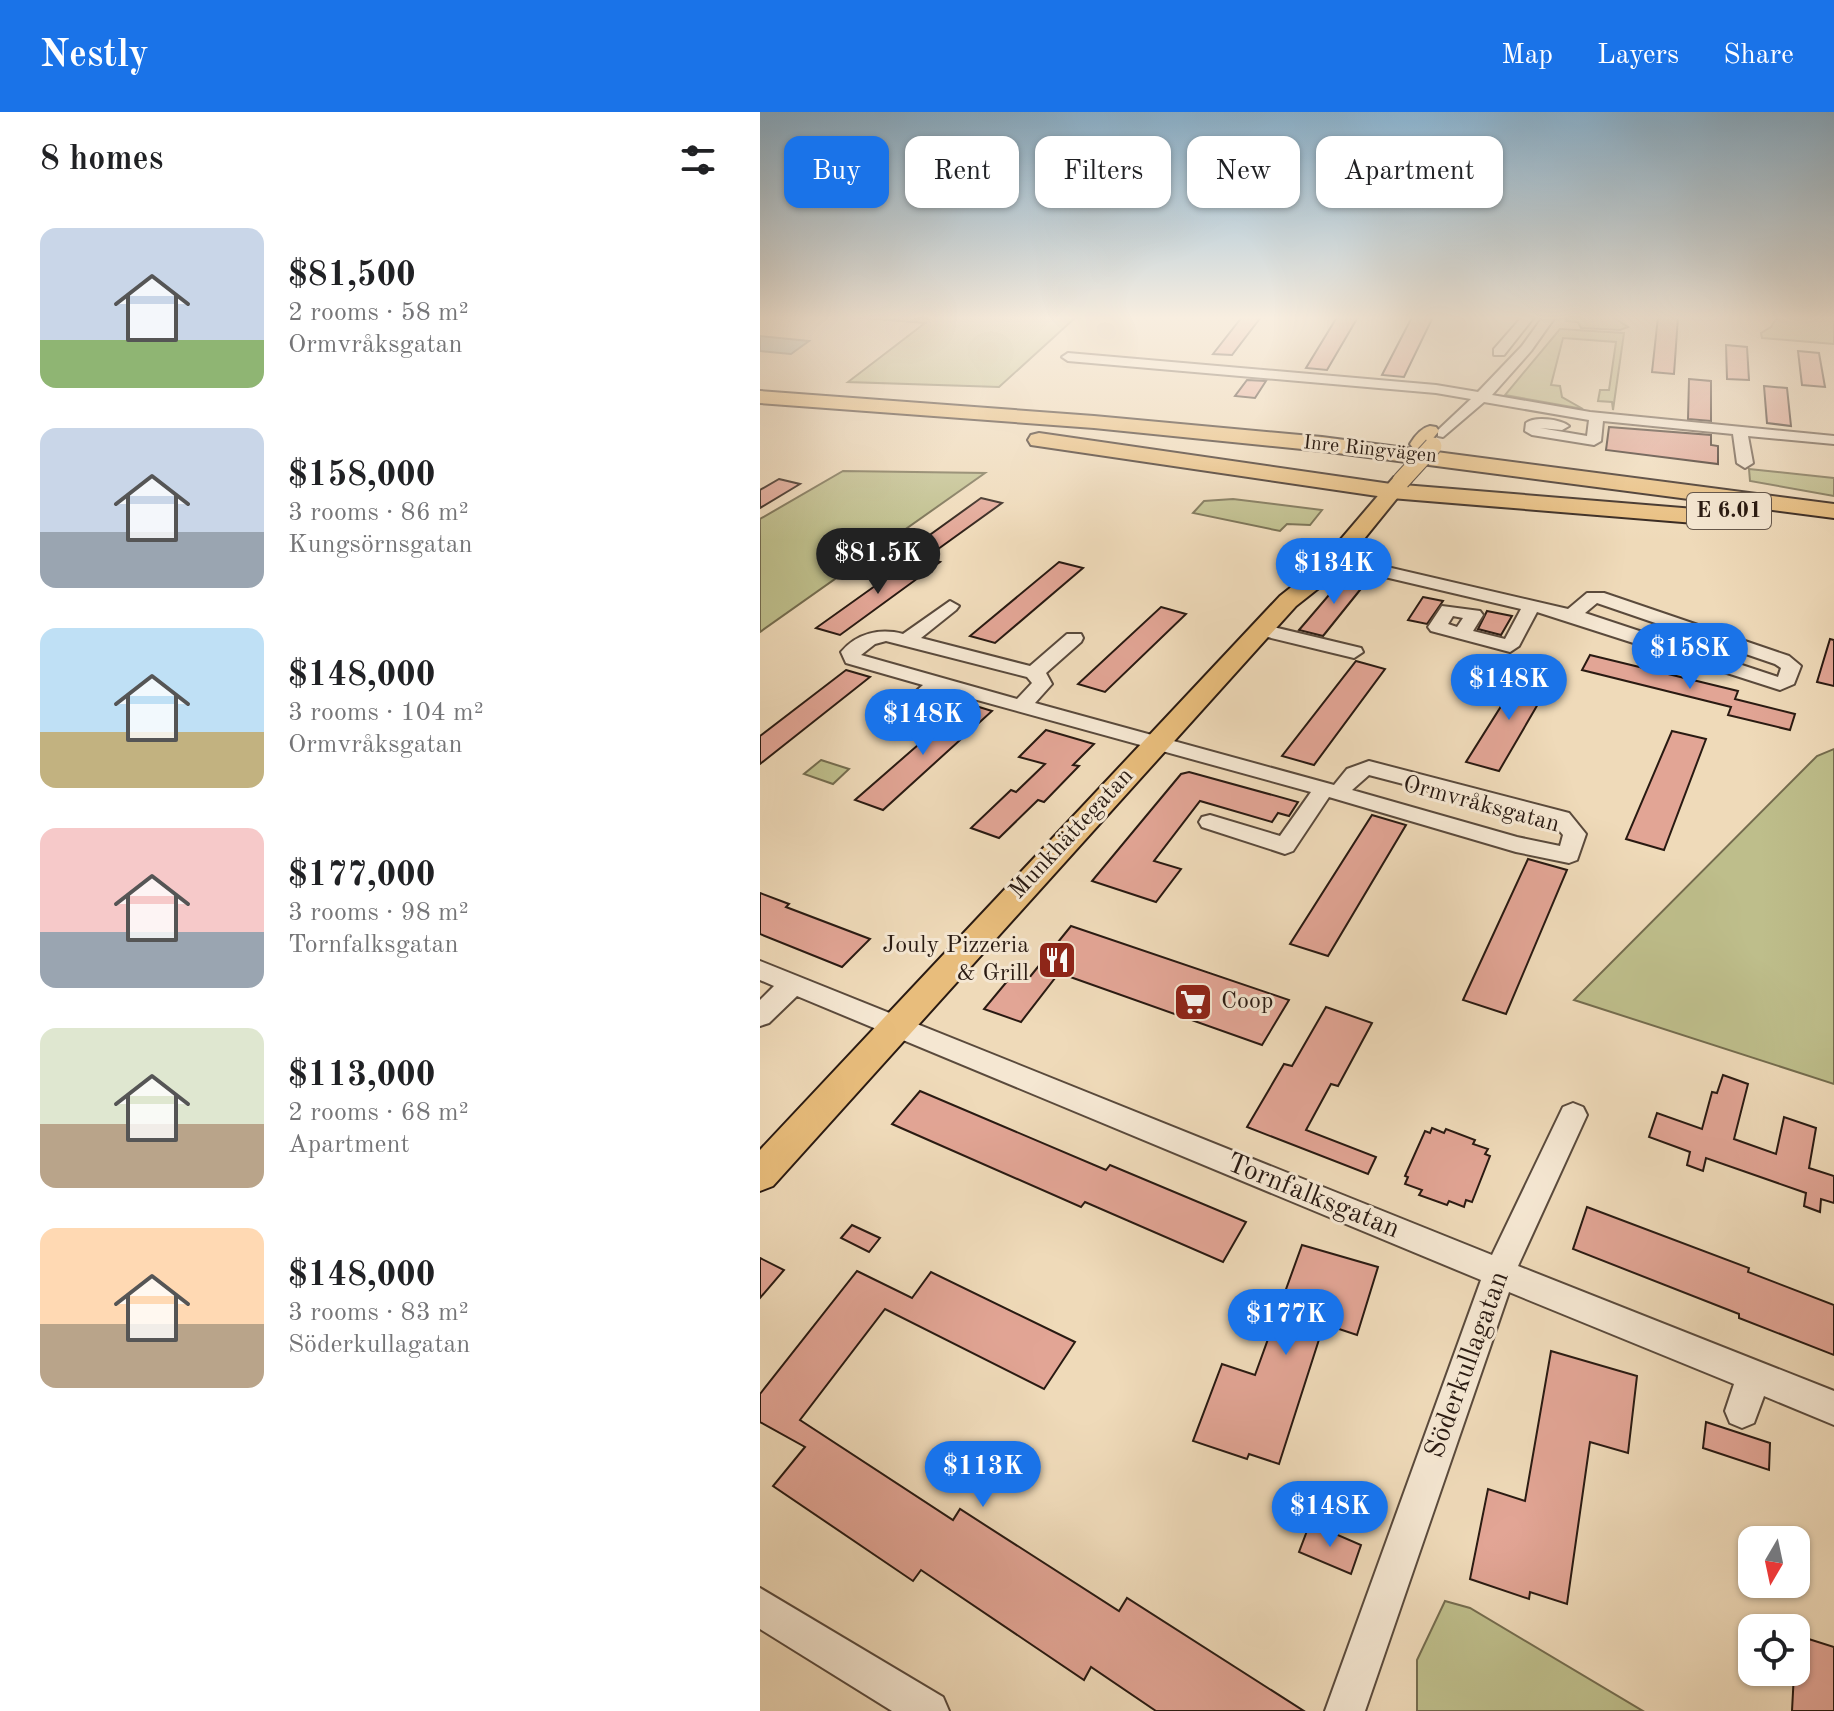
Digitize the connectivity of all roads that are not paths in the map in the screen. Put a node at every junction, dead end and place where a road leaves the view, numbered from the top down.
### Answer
1 (1464, 392) edge
2 (1468, 392) edge
3 (1486, 392) edge
4 (760, 397) edge
5 (1480, 398) junction
6 (925, 409) junction
7 (760, 413) edge
8 (886, 422) junction
9 (1368, 428) dead end
10 (1399, 429) dead end
11 (1740, 436) junction
12 (1472, 437) dead end
13 (1431, 439) junction
14 (1834, 440) edge
15 (1511, 444) dead end
16 (1745, 463) dead end
17 (1389, 485) junction
18 (1834, 499) edge
19 (1834, 511) edge
20 (1834, 529) edge
21 (1324, 558) junction
22 (1532, 605) junction
23 (950, 606) dead end
24 (1572, 615) junction
25 (1261, 630) junction
26 (1462, 634) dead end
27 (1074, 638) dead end
28 (907, 640) junction
29 (1354, 652) dead end
30 (1034, 673) junction
31 (938, 682) junction
32 (1022, 705) junction
33 (887, 727) dead end
34 (1230, 739) dead end
35 (1158, 741) junction
36 (1215, 758) junction
37 (1332, 791) junction
38 (1210, 822) dead end
39 (760, 970) edge
40 (793, 984) junction
41 (760, 1016) edge
42 (896, 1027) junction
43 (1573, 1115) dead end
44 (760, 1175) edge
45 (1500, 1272) junction
46 (1754, 1375) junction
47 (1834, 1408) edge
48 (1742, 1411) dead end
49 (760, 1607) edge
50 (929, 1711) edge
51 (1345, 1711) edge

1 - 13 street, Munkhättegatan
2 - 5 street
3 - 5 street, Munkhättegatan
4 - 6 highway, Inre Ringvägen / E 6.01
5 - 11 street
5 - 13 street, Munkhättegatan
6 - 9 highway
6 - 19 highway, Inre Ringvägen / E 6.01
7 - 8 highway, Inre Ringvägen / E 6.01
8 - 17 highway
8 - 20 highway, Inre Ringvägen / E 6.01
10 - 13 highway
11 - 14 street
11 - 16 street
12 - 13 highway
13 - 17 main road, Munkhättegatan, bridge
15 - 18 highway
17 - 20 highway
17 - 21 main road, Munkhättegatan
21 - 22 street
21 - 25 main road, Munkhättegatan
22 - 24 street
22 - 26 street
23 - 28 street
24 - 24 street
25 - 29 street
25 - 35 main road, Munkhättegatan
27 - 30 street
28 - 30 street, Ormvråksgatan
28 - 31 street, Ormvråksgatan
30 - 32 street
31 - 32 street, Ormvråksgatan
31 - 33 street
32 - 35 street, Ormvråksgatan
34 - 36 street
35 - 36 street, Ormvråksgatan
35 - 42 main road, Munkhättegatan
36 - 37 street, Ormvråksgatan
37 - 37 street, Ormvråksgatan
37 - 38 street
39 - 40 street, Tornfalksgatan
40 - 41 street
40 - 42 street, Tornfalksgatan
42 - 44 main road, Munkhättegatan
42 - 45 street, Tornfalksgatan
43 - 45 street, Söderkullagatan
45 - 46 street, Tornfalksgatan
45 - 51 street, Söderkullagatan
46 - 47 street, Tornfalksgatan
46 - 48 street
49 - 50 street

